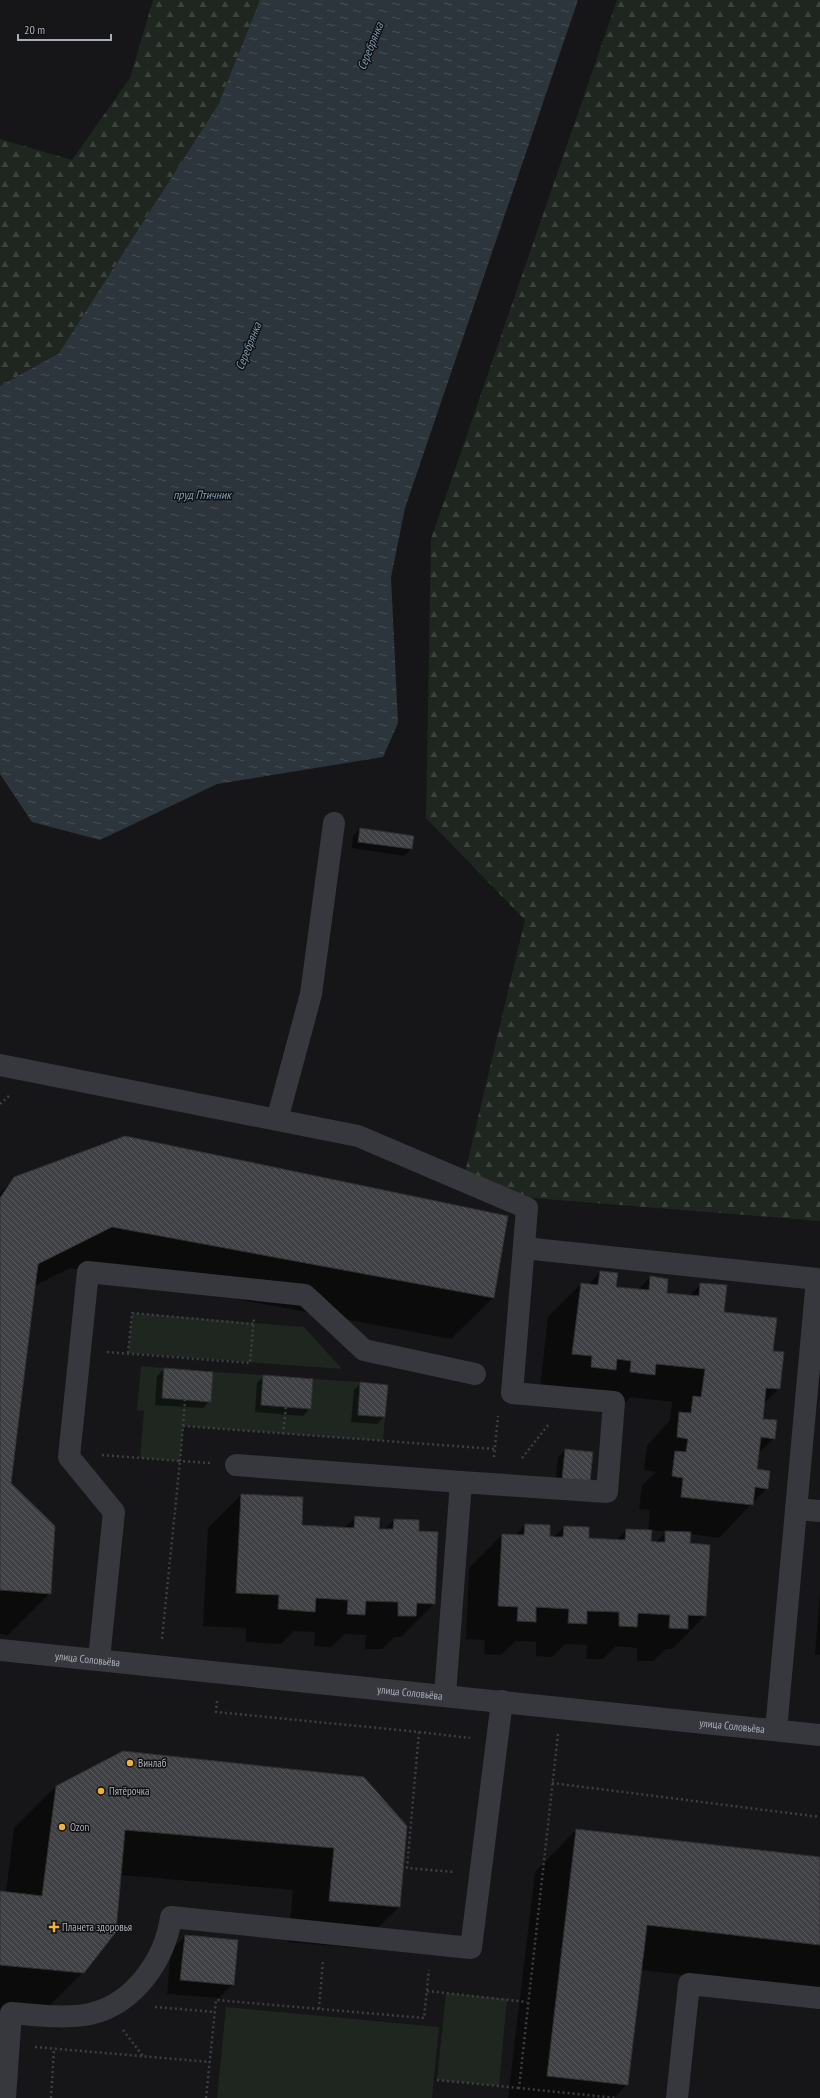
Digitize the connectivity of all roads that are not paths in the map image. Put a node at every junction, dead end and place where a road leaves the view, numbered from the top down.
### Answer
1 (334, 823) dead end
2 (0, 1065) edge
3 (277, 1120) junction
4 (524, 1248) junction
5 (818, 1279) edge
6 (475, 1374) dead end
7 (812, 1430) edge
8 (236, 1465) dead end
9 (461, 1482) junction
10 (796, 1509) junction
11 (820, 1511) edge
12 (0, 1650) edge
13 (99, 1659) junction
14 (445, 1695) junction
15 (502, 1701) junction
16 (776, 1730) junction
17 (820, 1735) edge
18 (820, 1998) edge
19 (5, 2098) edge
20 (676, 2098) edge

1 - 3 street
2 - 3 street
3 - 4 street
4 - 5 street
4 - 9 street
5 - 7 street
6 - 13 street
7 - 10 street
8 - 9 street
9 - 14 street
10 - 11 street
10 - 16 street
12 - 13 street, улица Соловьёва
13 - 14 street, улица Соловьёва
14 - 15 street, улица Соловьёва
15 - 16 street, улица Соловьёва
15 - 19 street
16 - 17 street, улица Соловьёва
18 - 20 street

